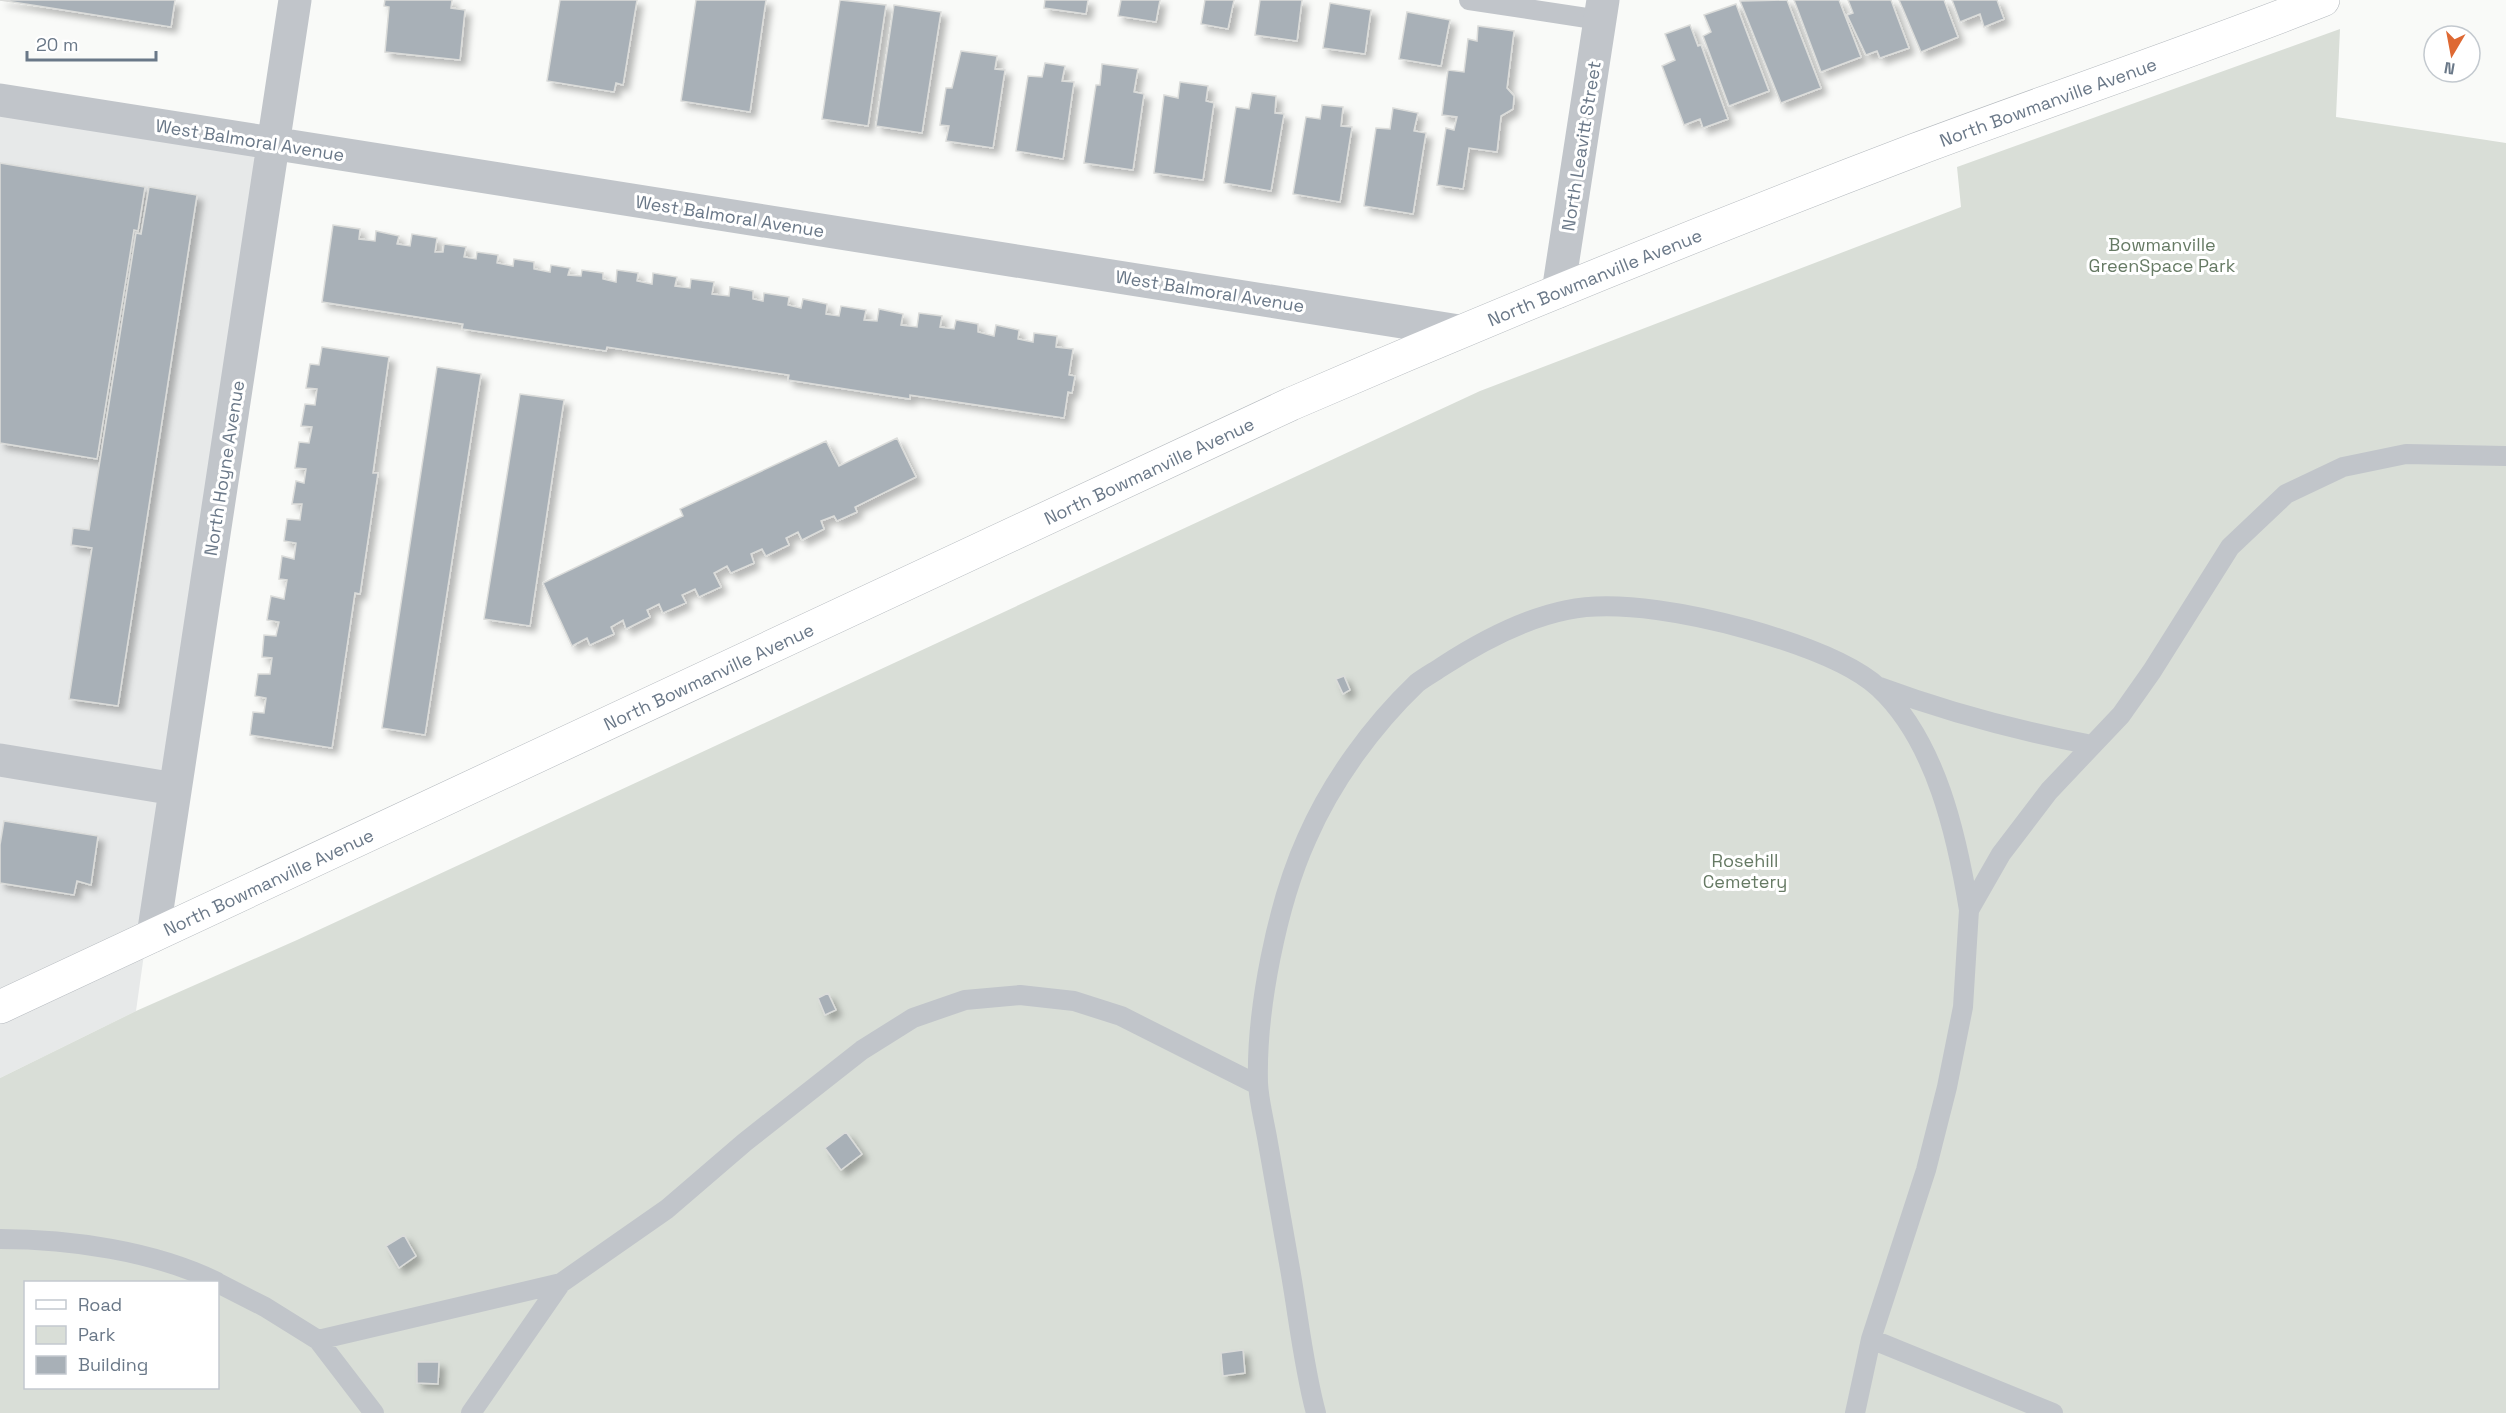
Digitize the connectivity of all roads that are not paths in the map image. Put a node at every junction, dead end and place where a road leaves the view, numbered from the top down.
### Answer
1 (296, 0) edge
2 (1469, 0) edge
3 (2323, 0) edge
4 (1602, 10) edge
5 (2271, 10) edge
6 (0, 100) edge
7 (273, 144) junction
8 (1558, 292) junction
9 (1459, 331) junction
10 (2506, 456) edge
11 (1877, 687) junction
12 (2092, 745) junction
13 (0, 760) edge
14 (175, 789) junction
15 (1969, 910) junction
16 (153, 936) junction
17 (0, 1007) edge
18 (1258, 1085) junction
19 (0, 1239) edge
20 (212, 1281) edge
21 (561, 1283) junction
22 (219, 1284) edge
23 (1871, 1339) junction
24 (318, 1340) junction
25 (374, 1413) edge
26 (471, 1413) edge
27 (1316, 1413) edge
28 (1855, 1413) edge
29 (2054, 1413) edge

1 - 7 street, North Hoyne Avenue
2 - 4 lane
3 - 5 street, North Bowmanville Avenue
4 - 8 street, North Leavitt Street
5 - 8 street, North Bowmanville Avenue
6 - 7 street, West Balmoral Avenue
7 - 9 street, West Balmoral Avenue
7 - 14 street, North Hoyne Avenue
8 - 9 street, North Bowmanville Avenue
9 - 16 street, North Bowmanville Avenue
10 - 12 lane
11 - 12 lane
11 - 15 lane
11 - 18 lane
12 - 15 lane
13 - 14 street
14 - 16 street, North Hoyne Avenue
15 - 23 lane
16 - 17 street, North Bowmanville Avenue
18 - 21 lane
18 - 27 lane
19 - 20 lane
21 - 24 lane
21 - 26 lane
22 - 24 lane
23 - 28 lane
23 - 29 lane
24 - 25 lane

